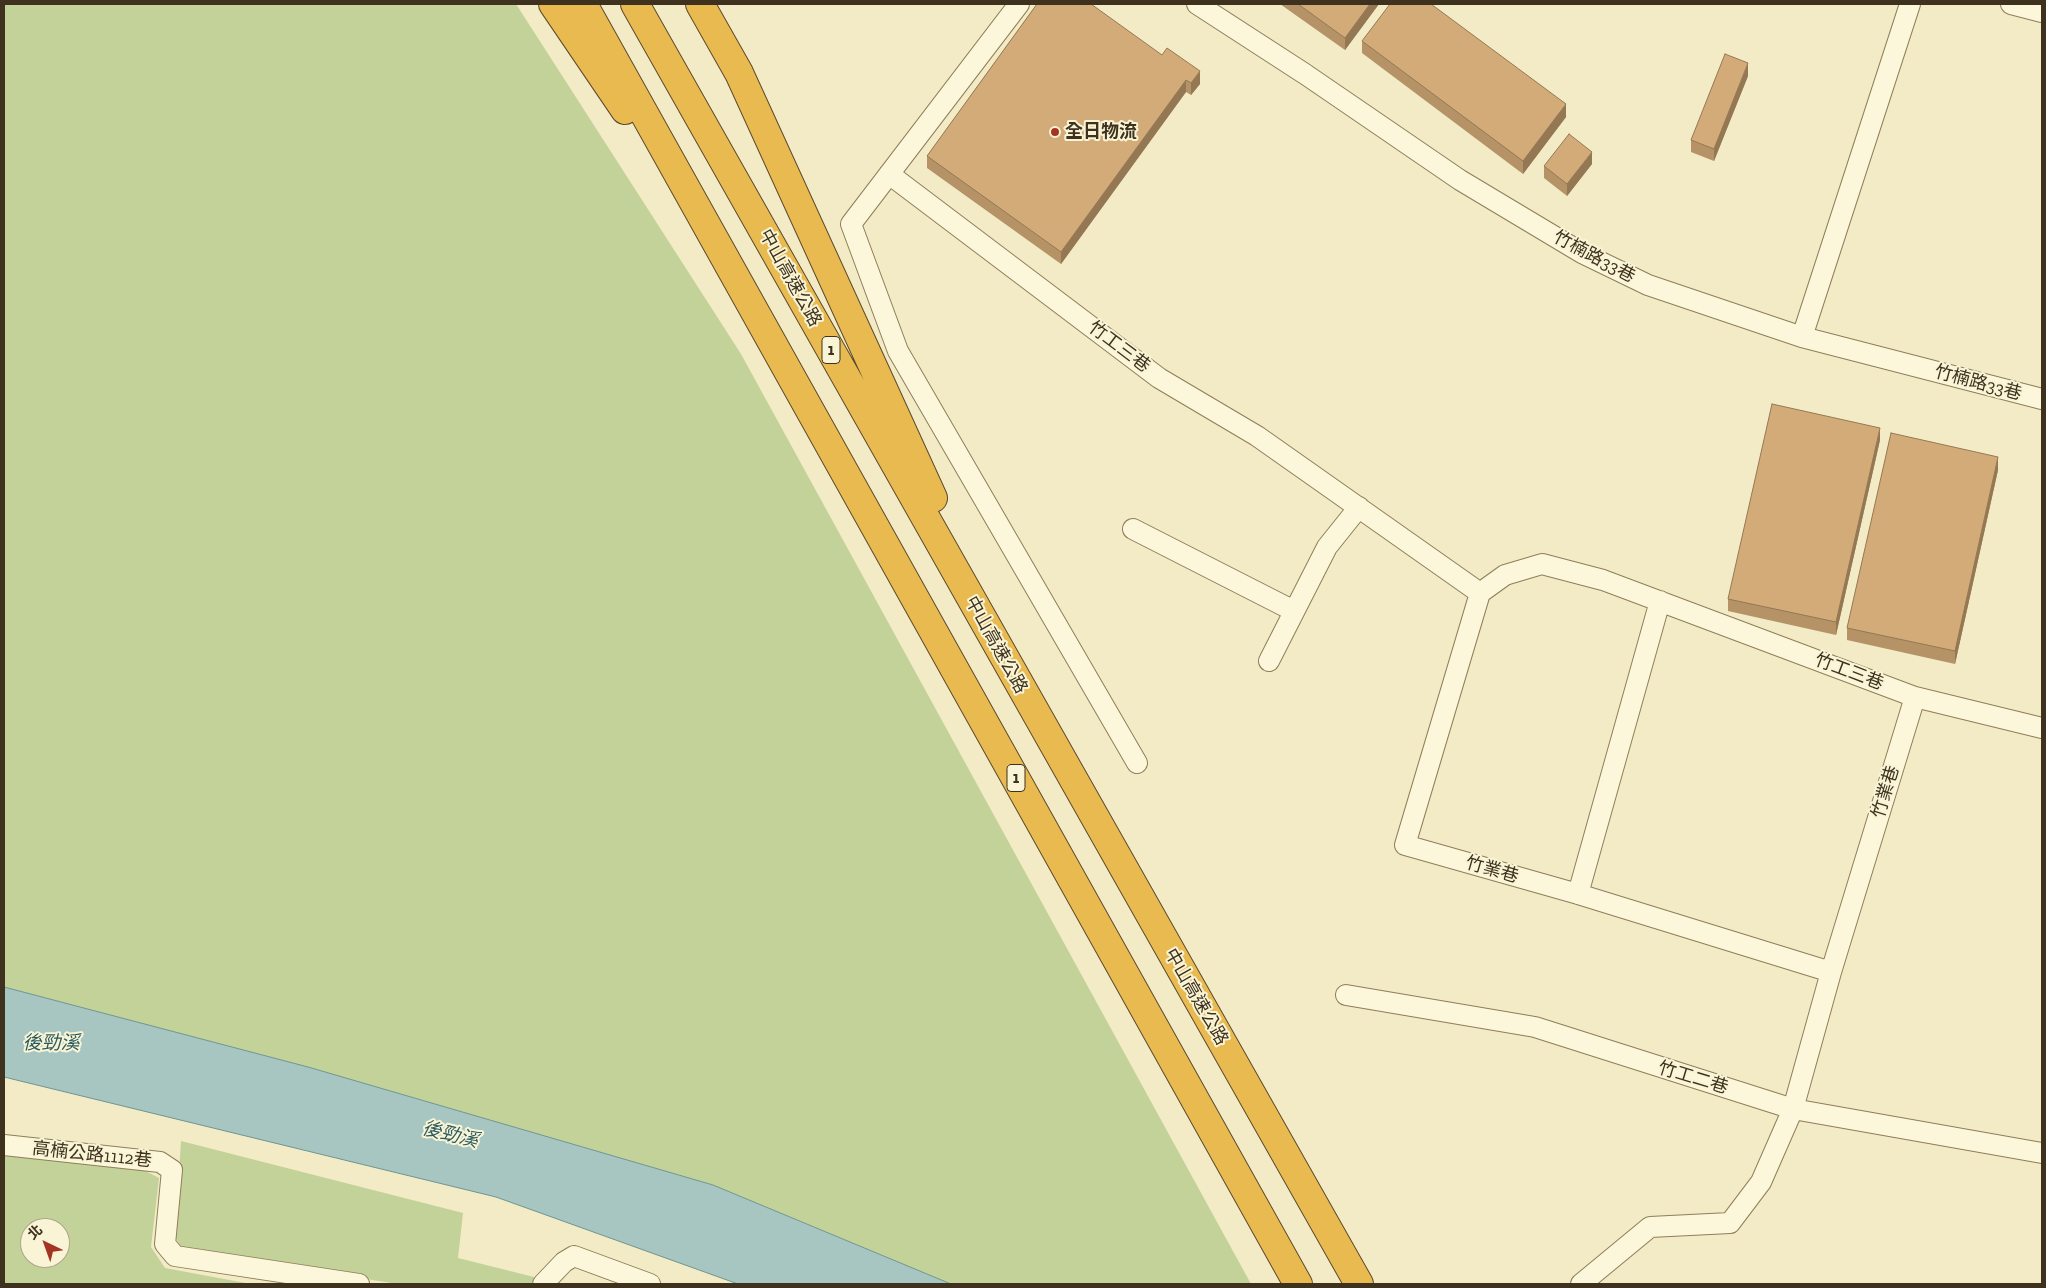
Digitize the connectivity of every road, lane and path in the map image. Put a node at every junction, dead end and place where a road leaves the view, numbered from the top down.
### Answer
1 (553, 4) edge
2 (583, 4) edge
3 (636, 4) edge
4 (700, 4) edge
5 (1019, 4) edge
6 (1197, 4) edge
7 (1910, 4) edge
8 (2011, 4) edge
9 (2042, 12) edge
10 (889, 174) junction
11 (734, 272) junction
12 (1802, 337) junction
13 (2042, 400) edge
14 (1358, 507) junction
15 (1133, 529) dead end
16 (1480, 593) junction
17 (1660, 601) junction
18 (1294, 611) junction
19 (1269, 661) dead end
20 (1025, 696) junction
21 (1915, 697) junction
22 (2042, 728) edge
23 (1137, 763) dead end
24 (1578, 894) junction
25 (1831, 972) junction
26 (1346, 995) dead end
27 (1793, 1109) junction
28 (4, 1145) edge
29 (2042, 1153) edge
30 (359, 1284) edge
31 (543, 1284) edge
32 (650, 1284) edge
33 (1298, 1284) edge
34 (1359, 1284) edge
35 (1581, 1284) edge

1 - 11 highway
2 - 11 highway, 1
3 - 20 highway, 中山高速公路 / 1
4 - 20 highway
5 - 10 street
6 - 12 street, 竹楠路33巷
7 - 12 street
8 - 9 street
10 - 14 street, 竹工三巷
10 - 23 street
11 - 33 highway, 1
12 - 13 street, 竹楠路33巷
14 - 16 street, 竹工三巷
14 - 18 street
15 - 18 street
16 - 17 street, 竹工三巷
16 - 24 street, 竹業巷
17 - 21 street, 竹工三巷
17 - 24 street
18 - 19 street
20 - 34 highway, 中山高速公路 / 1
21 - 22 street, 竹工三巷
21 - 25 street, 竹業巷
24 - 25 street, 竹業巷
25 - 27 street, 竹業巷
26 - 27 street, 竹工二巷
27 - 29 street, 竹工二巷
27 - 35 street, 竹業巷
28 - 30 street, 高楠公路1112巷
31 - 32 street

